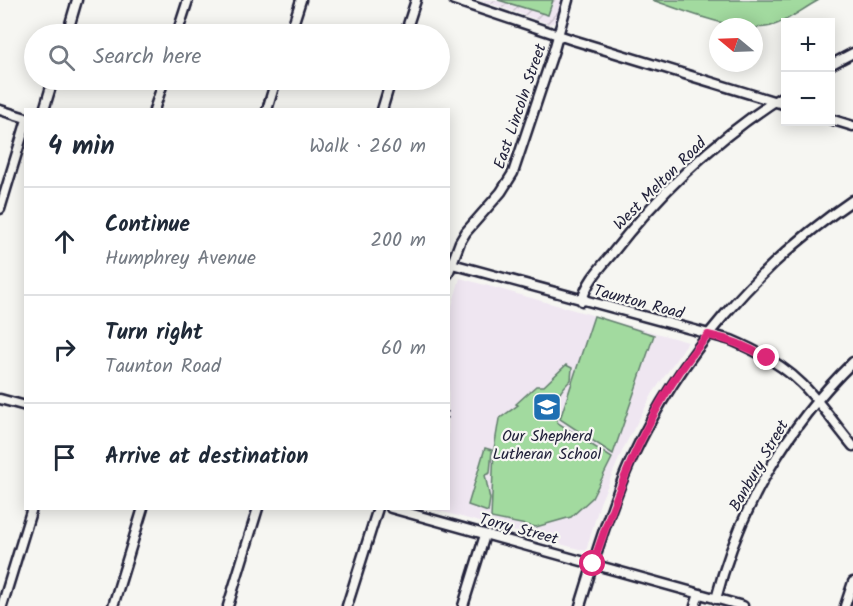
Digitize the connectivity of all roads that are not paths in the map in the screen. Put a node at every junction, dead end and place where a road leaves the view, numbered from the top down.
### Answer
1 (77, 0) edge
2 (188, 0) edge
3 (301, 0) edge
4 (416, 0) edge
5 (568, 0) edge
6 (460, 1) edge
7 (70, 24) edge
8 (180, 24) edge
9 (293, 24) edge
10 (408, 24) edge
11 (558, 35) junction
12 (853, 53) edge
13 (835, 63) edge
14 (50, 90) edge
15 (161, 90) edge
16 (273, 90) edge
17 (388, 90) edge
18 (781, 97) edge
19 (774, 101) junction
20 (781, 103) edge
21 (45, 108) edge
22 (155, 108) edge
23 (268, 108) edge
24 (383, 108) edge
25 (0, 110) edge
26 (24, 117) edge
27 (835, 120) edge
28 (853, 126) edge
29 (24, 130) edge
30 (853, 200) edge
31 (0, 209) edge
32 (452, 264) junction
33 (450, 269) edge
34 (582, 301) junction
35 (708, 335) junction
36 (853, 362) edge
37 (0, 399) edge
38 (816, 400) junction
39 (24, 405) edge
40 (853, 446) edge
41 (31, 510) edge
42 (142, 510) edge
43 (257, 510) edge
44 (377, 510) edge
45 (415, 512) edge
46 (485, 535) junction
47 (593, 564) junction
48 (853, 582) edge
49 (699, 594) junction
50 (716, 599) junction
51 (2, 606) edge
52 (113, 606) edge
53 (228, 606) edge
54 (347, 606) edge
55 (463, 606) edge
56 (580, 606) edge
57 (695, 606) edge
58 (743, 606) edge
59 (845, 606) edge

1 - 7 street
2 - 8 street
3 - 9 street
4 - 10 street
5 - 11 street, East Lincoln Street
6 - 11 street
11 - 19 street
11 - 32 street, East Lincoln Street
12 - 13 street
14 - 21 street
15 - 22 street
16 - 23 street
17 - 24 street
18 - 19 street, West Melton Road
19 - 20 street
19 - 34 street, West Melton Road
25 - 26 street
27 - 28 street
29 - 31 street
30 - 35 street
32 - 33 street, East Lincoln Street
32 - 34 street, Taunton Road
34 - 35 street, Taunton Road
35 - 38 street, Taunton Road
35 - 47 street
36 - 38 street, Banbury Street
37 - 39 street
38 - 40 street, Taunton Road
38 - 50 street, Banbury Street
41 - 51 street
42 - 52 street
43 - 53 street
44 - 54 street
45 - 46 street, Torry Street
46 - 47 street, Torry Street
46 - 55 street
47 - 49 street, Torry Street
47 - 56 street
48 - 59 street
49 - 50 street, Torry Street
49 - 57 street
50 - 58 street, Torry Street

